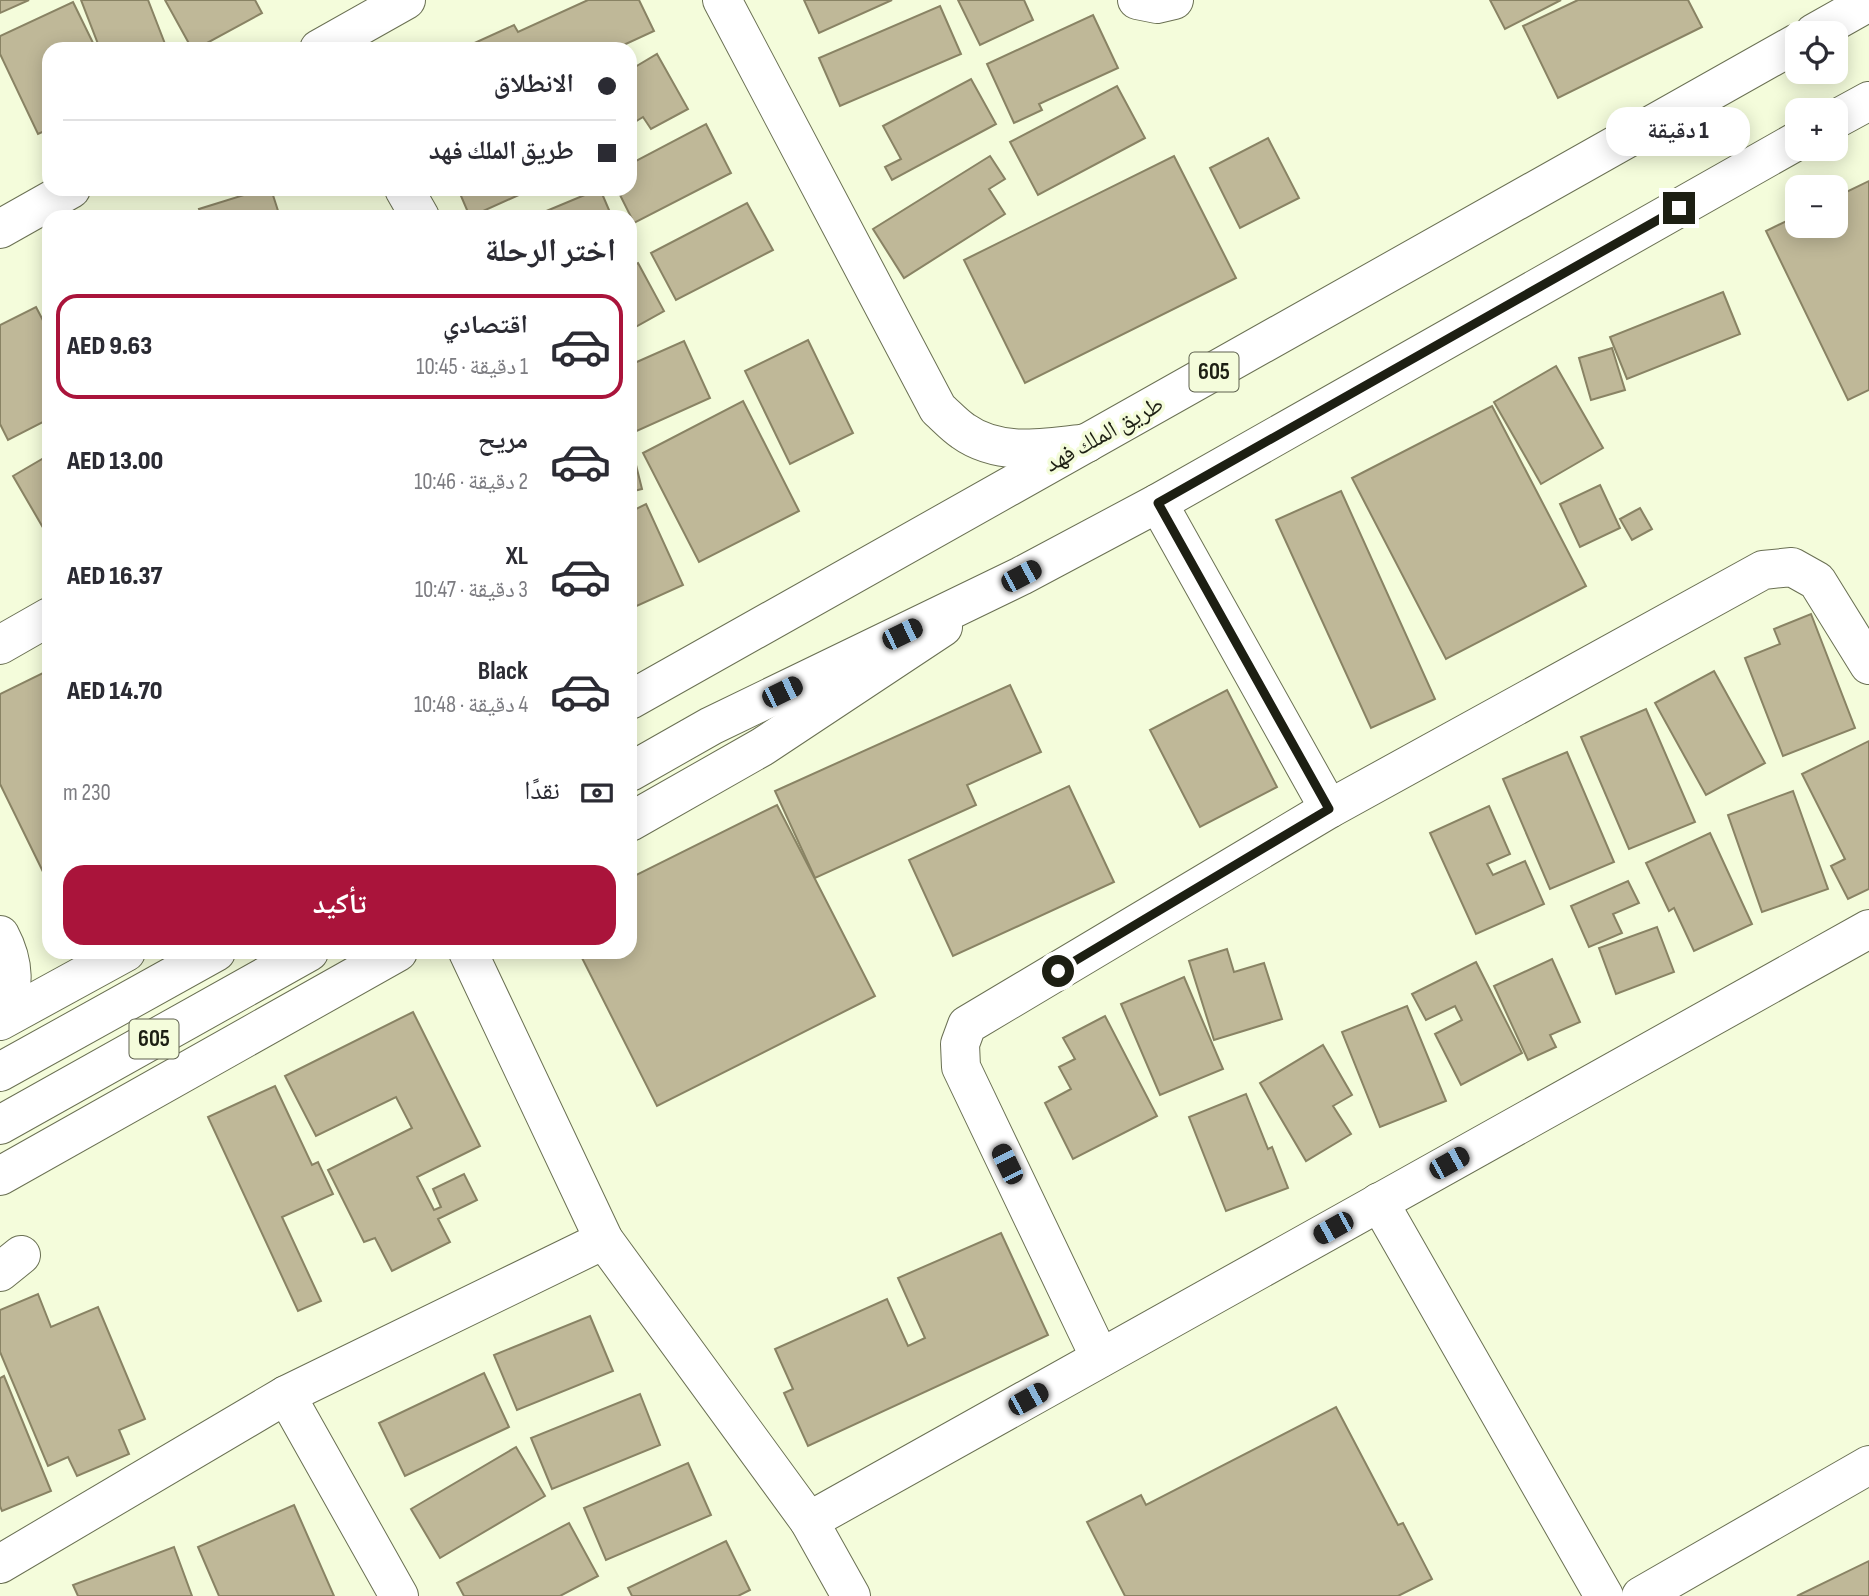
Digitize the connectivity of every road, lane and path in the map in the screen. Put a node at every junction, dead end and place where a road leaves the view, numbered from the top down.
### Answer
1 (406, 0) edge
2 (722, 0) edge
3 (1137, 0) edge
4 (1174, 0) edge
5 (1869, 2) edge
6 (1835, 21) edge
7 (332, 42) edge
8 (1785, 50) edge
9 (1869, 101) edge
10 (1848, 112) edge
11 (1785, 148) edge
12 (56, 196) edge
13 (3, 221) edge
14 (1087, 443) junction
15 (1158, 503) junction
16 (1021, 576) junction
17 (42, 621) edge
18 (0, 645) edge
19 (1869, 665) edge
20 (637, 696) edge
21 (637, 768) edge
22 (1329, 809) junction
23 (637, 818) edge
24 (1869, 929) edge
25 (3, 941) edge
26 (113, 959) edge
27 (203, 959) edge
28 (296, 959) edge
29 (386, 959) edge
30 (471, 959) edge
31 (0, 1019) edge
32 (0, 1072) edge
33 (0, 1125) edge
34 (0, 1176) edge
35 (1379, 1202) junction
36 (604, 1240) junction
37 (1100, 1358) junction
38 (286, 1395) junction
39 (1869, 1465) edge
40 (809, 1521) junction
41 (0, 1564) edge
42 (399, 1596) edge
43 (851, 1596) edge
44 (1604, 1596) edge
45 (1641, 1596) edge

1 - 7 main road
2 - 14 main road
3 - 4 main road
5 - 6 main road
8 - 14 main road, طريق الملك فهد / 605
9 - 10 main road
11 - 15 main road
12 - 13 main road
14 - 20 main road, طريق الملك فهد / 605
15 - 16 main road
15 - 22 main road
16 - 21 main road
16 - 23 main road
17 - 18 main road
19 - 22 main road
22 - 37 main road
24 - 35 main road
25 - 31 main road
26 - 31 main road
27 - 32 main road, 605
28 - 33 main road, 605
29 - 34 main road
30 - 36 main road
35 - 37 main road
35 - 44 main road
36 - 38 main road
36 - 40 main road
37 - 40 main road
38 - 41 main road
38 - 42 main road
39 - 45 main road
40 - 43 main road

